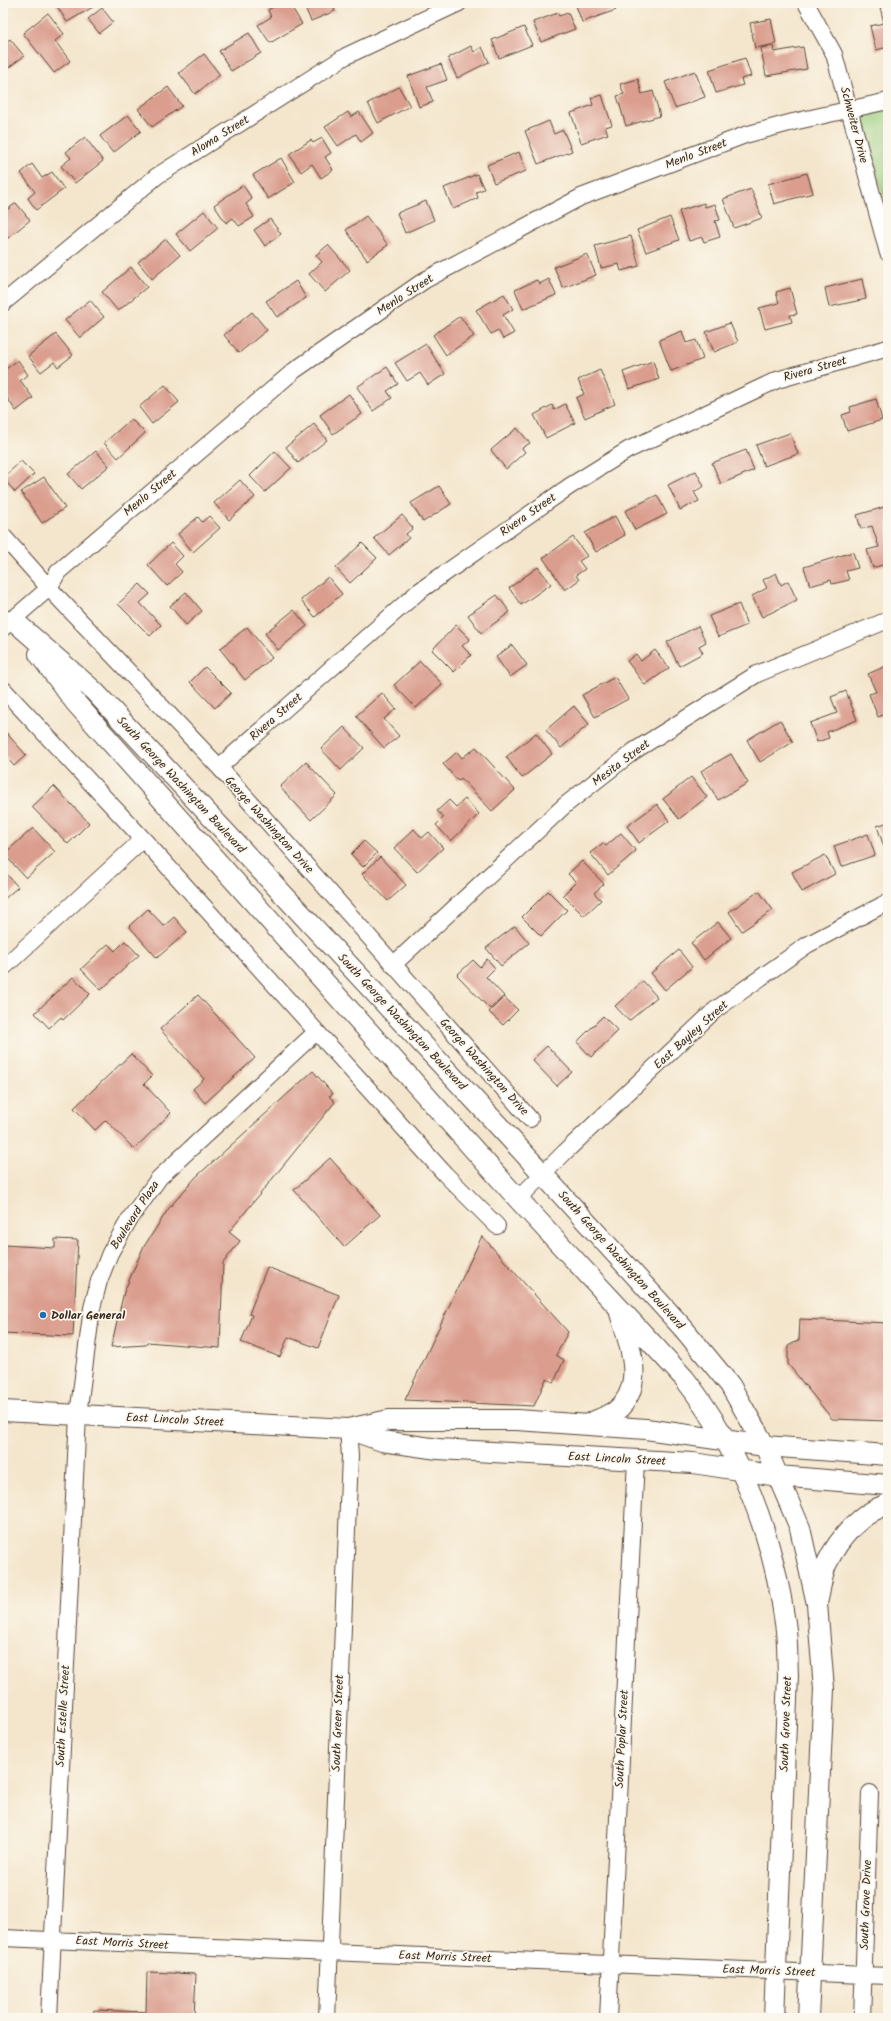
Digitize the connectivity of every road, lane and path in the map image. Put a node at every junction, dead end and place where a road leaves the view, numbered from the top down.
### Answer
1 (459, 3) edge
2 (806, 3) edge
3 (888, 101) edge
4 (850, 110) junction
5 (888, 253) edge
6 (3, 303) edge
7 (888, 348) edge
8 (3, 536) edge
9 (49, 588) junction
10 (6, 619) edge
11 (888, 620) edge
12 (3, 689) edge
13 (219, 767) junction
14 (143, 839) junction
15 (888, 902) edge
16 (393, 965) junction
17 (3, 968) edge
18 (316, 1032) junction
19 (530, 1119) dead end
20 (542, 1174) junction
21 (518, 1199) junction
22 (497, 1226) dead end
23 (618, 1307) junction
24 (3, 1411) edge
25 (78, 1415) junction
26 (585, 1425) junction
27 (348, 1429) junction
28 (726, 1439) junction
29 (765, 1446) junction
30 (888, 1455) edge
31 (636, 1460) junction
32 (740, 1471) junction
33 (778, 1476) junction
34 (888, 1485) edge
35 (888, 1504) edge
36 (817, 1604) junction
37 (870, 1793) dead end
38 (3, 1938) edge
39 (52, 1940) junction
40 (330, 1952) junction
41 (610, 1964) junction
42 (777, 1971) junction
43 (810, 1972) junction
44 (864, 1975) junction
45 (888, 1976) edge
46 (49, 2018) edge
47 (327, 2018) edge
48 (608, 2018) edge
49 (774, 2018) edge
50 (808, 2018) edge
51 (862, 2018) edge

1 - 6 street, Aloma Street
2 - 4 street, Schweiter Drive
3 - 4 street, Menlo Street
4 - 5 street, Schweiter Drive
4 - 9 street, Menlo Street
7 - 13 street, Rivera Street
8 - 9 street, George Washington Drive
9 - 10 street, Menlo Street
9 - 13 street, George Washington Drive
10 - 20 street, South George Washington Boulevard
10 - 21 street, South George Washington Boulevard
11 - 16 street, Mesita Street
12 - 14 street
13 - 16 street, George Washington Drive
14 - 17 street
14 - 18 street
15 - 20 street, East Bayley Street
16 - 19 street, George Washington Drive
18 - 22 street
18 - 25 street, Boulevard Plaza
20 - 21 street, East Bayley Street
20 - 29 street, South George Washington Boulevard
21 - 23 street, South George Washington Boulevard
23 - 26 street
23 - 28 street, South George Washington Boulevard
24 - 25 street, East Lincoln Street
25 - 27 street, East Lincoln Street
25 - 39 street, South Estelle Street
26 - 27 street, East Lincoln Street
26 - 28 street, East Lincoln Street
27 - 31 street, East Lincoln Street
27 - 40 street, South Green Street
28 - 29 street, East Lincoln Street
28 - 32 street, South Grove Street
29 - 30 street, East Lincoln Street
29 - 33 street
31 - 32 street, East Lincoln Street
31 - 41 street, South Poplar Street
32 - 33 street, East Lincoln Street
32 - 42 street, South Grove Street
33 - 34 street, East Lincoln Street
33 - 36 street
35 - 36 street
36 - 43 street
37 - 44 street, South Grove Drive
38 - 39 street, East Morris Street
39 - 40 street, East Morris Street
39 - 46 street, South Estelle Street
40 - 41 street, East Morris Street
40 - 47 street, South Green Street
41 - 42 street, East Morris Street
41 - 48 street, South Poplar Street
42 - 43 street, East Morris Street
42 - 49 street, South Grove Street
43 - 44 street, East Morris Street
43 - 50 street
44 - 45 street, East Morris Street
44 - 51 street, South Grove Drive

